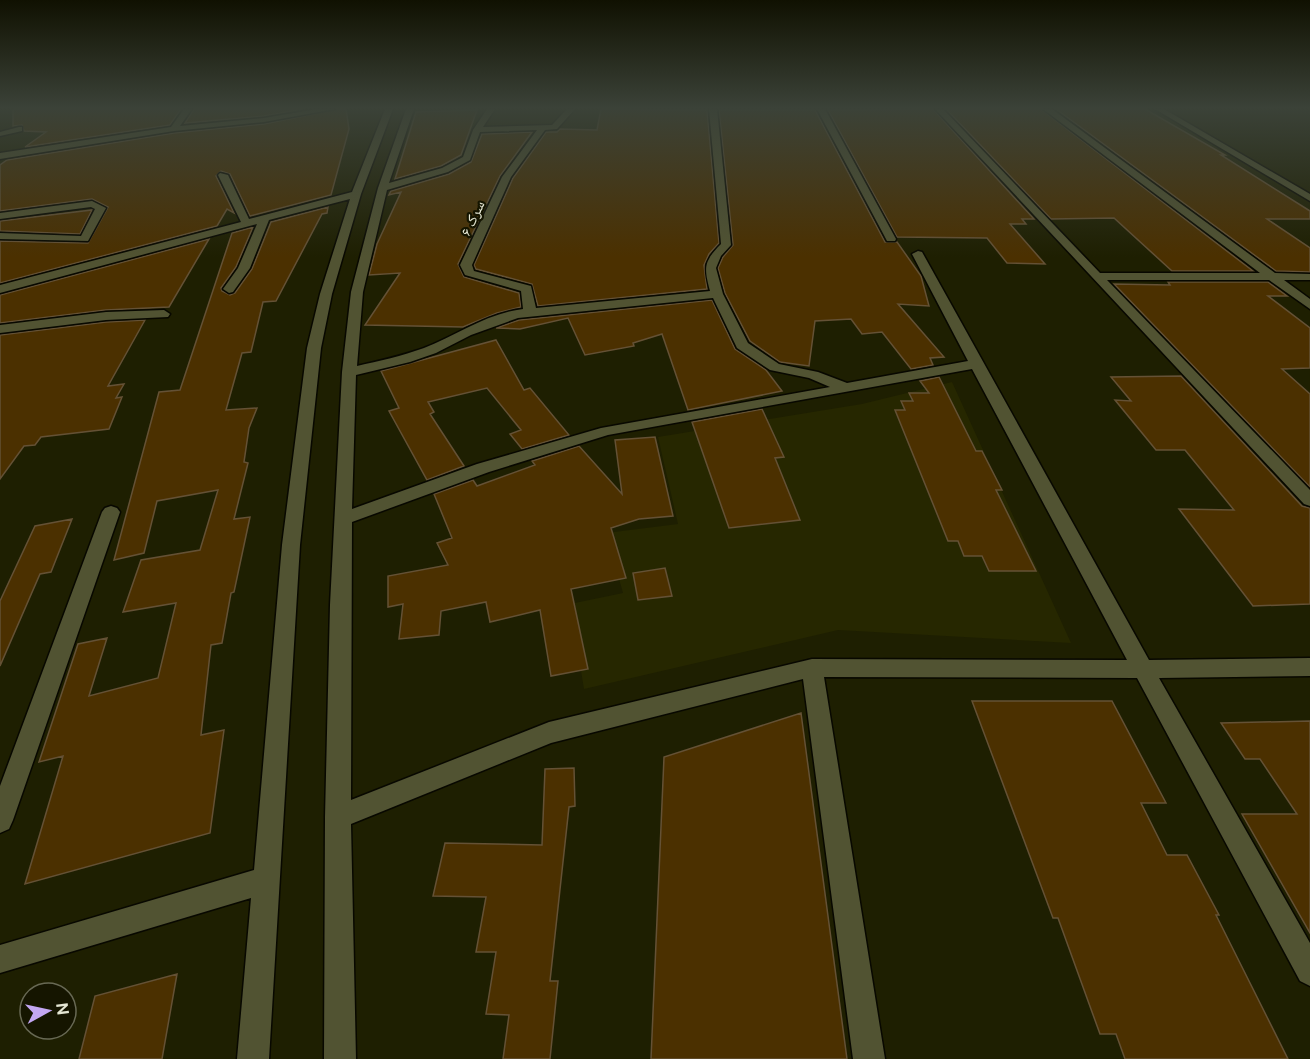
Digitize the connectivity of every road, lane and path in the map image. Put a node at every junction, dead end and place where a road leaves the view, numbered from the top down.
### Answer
1 (370, 158) edge
2 (393, 158) edge
3 (466, 158) edge
4 (520, 158) edge
5 (718, 158) edge
6 (848, 158) edge
7 (986, 158) edge
8 (1113, 158) edge
9 (1243, 158) edge
10 (223, 175) dead end
11 (383, 188) junction
12 (356, 194) junction
13 (1310, 198) edge
14 (0, 216) edge
15 (264, 219) junction
16 (247, 224) junction
17 (0, 236) edge
18 (891, 239) dead end
19 (918, 254) dead end
20 (1099, 276) junction
21 (1273, 277) junction
22 (1310, 277) edge
23 (0, 289) edge
24 (229, 290) dead end
25 (717, 294) junction
26 (1310, 305) edge
27 (530, 312) junction
28 (164, 314) dead end
29 (0, 329) edge
30 (976, 364) junction
31 (350, 372) junction
32 (846, 388) junction
33 (1310, 500) edge
34 (111, 512) dead end
35 (345, 518) junction
36 (1310, 667) edge
37 (812, 668) junction
38 (1143, 669) junction
39 (338, 817) junction
40 (0, 820) edge
41 (266, 880) junction
42 (0, 959) edge
43 (1310, 971) edge
44 (254, 1059) edge
45 (340, 1059) edge
46 (869, 1059) edge

1 - 12 street
2 - 11 street
3 - 11 street
4 - 27 street, سرک ۶
5 - 25 street
6 - 18 street
7 - 20 street
8 - 21 street
9 - 13 street
10 - 16 street
11 - 31 street
12 - 15 street
12 - 41 street
14 - 17 street
15 - 16 street
15 - 24 street
16 - 23 street
19 - 30 street
20 - 21 street
20 - 33 street
21 - 22 street
21 - 26 street
25 - 27 street
25 - 32 street
27 - 31 street
28 - 29 street
30 - 32 street
30 - 38 street
31 - 35 street
32 - 35 street
34 - 40 street
35 - 39 street
36 - 38 street
37 - 38 street
37 - 39 street
37 - 46 street
38 - 43 street
39 - 45 street
41 - 42 street
41 - 44 street

